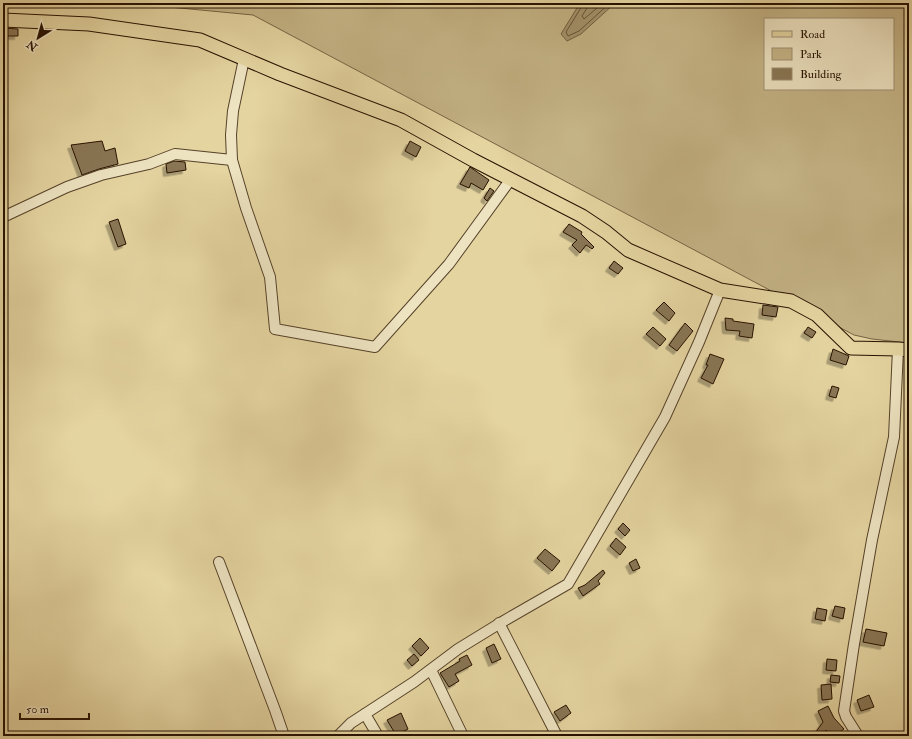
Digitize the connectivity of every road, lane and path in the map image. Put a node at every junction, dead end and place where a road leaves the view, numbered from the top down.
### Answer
1 (3, 20) edge
2 (244, 59) junction
3 (232, 160) junction
4 (511, 179) junction
5 (3, 217) edge
6 (720, 290) junction
7 (904, 350) edge
8 (219, 562) dead end
9 (499, 623) junction
10 (430, 670) junction
11 (365, 714) junction
12 (284, 736) edge
13 (338, 736) edge
14 (378, 736) edge
15 (463, 736) edge
16 (557, 736) edge
17 (858, 736) edge

1 - 2 main road
2 - 3 street
2 - 4 main road
3 - 4 street
3 - 5 street
4 - 6 main road
6 - 7 main road
6 - 9 street
7 - 17 street
8 - 12 street
9 - 10 street
9 - 16 street
10 - 11 street
10 - 15 street
11 - 13 street
11 - 14 street

